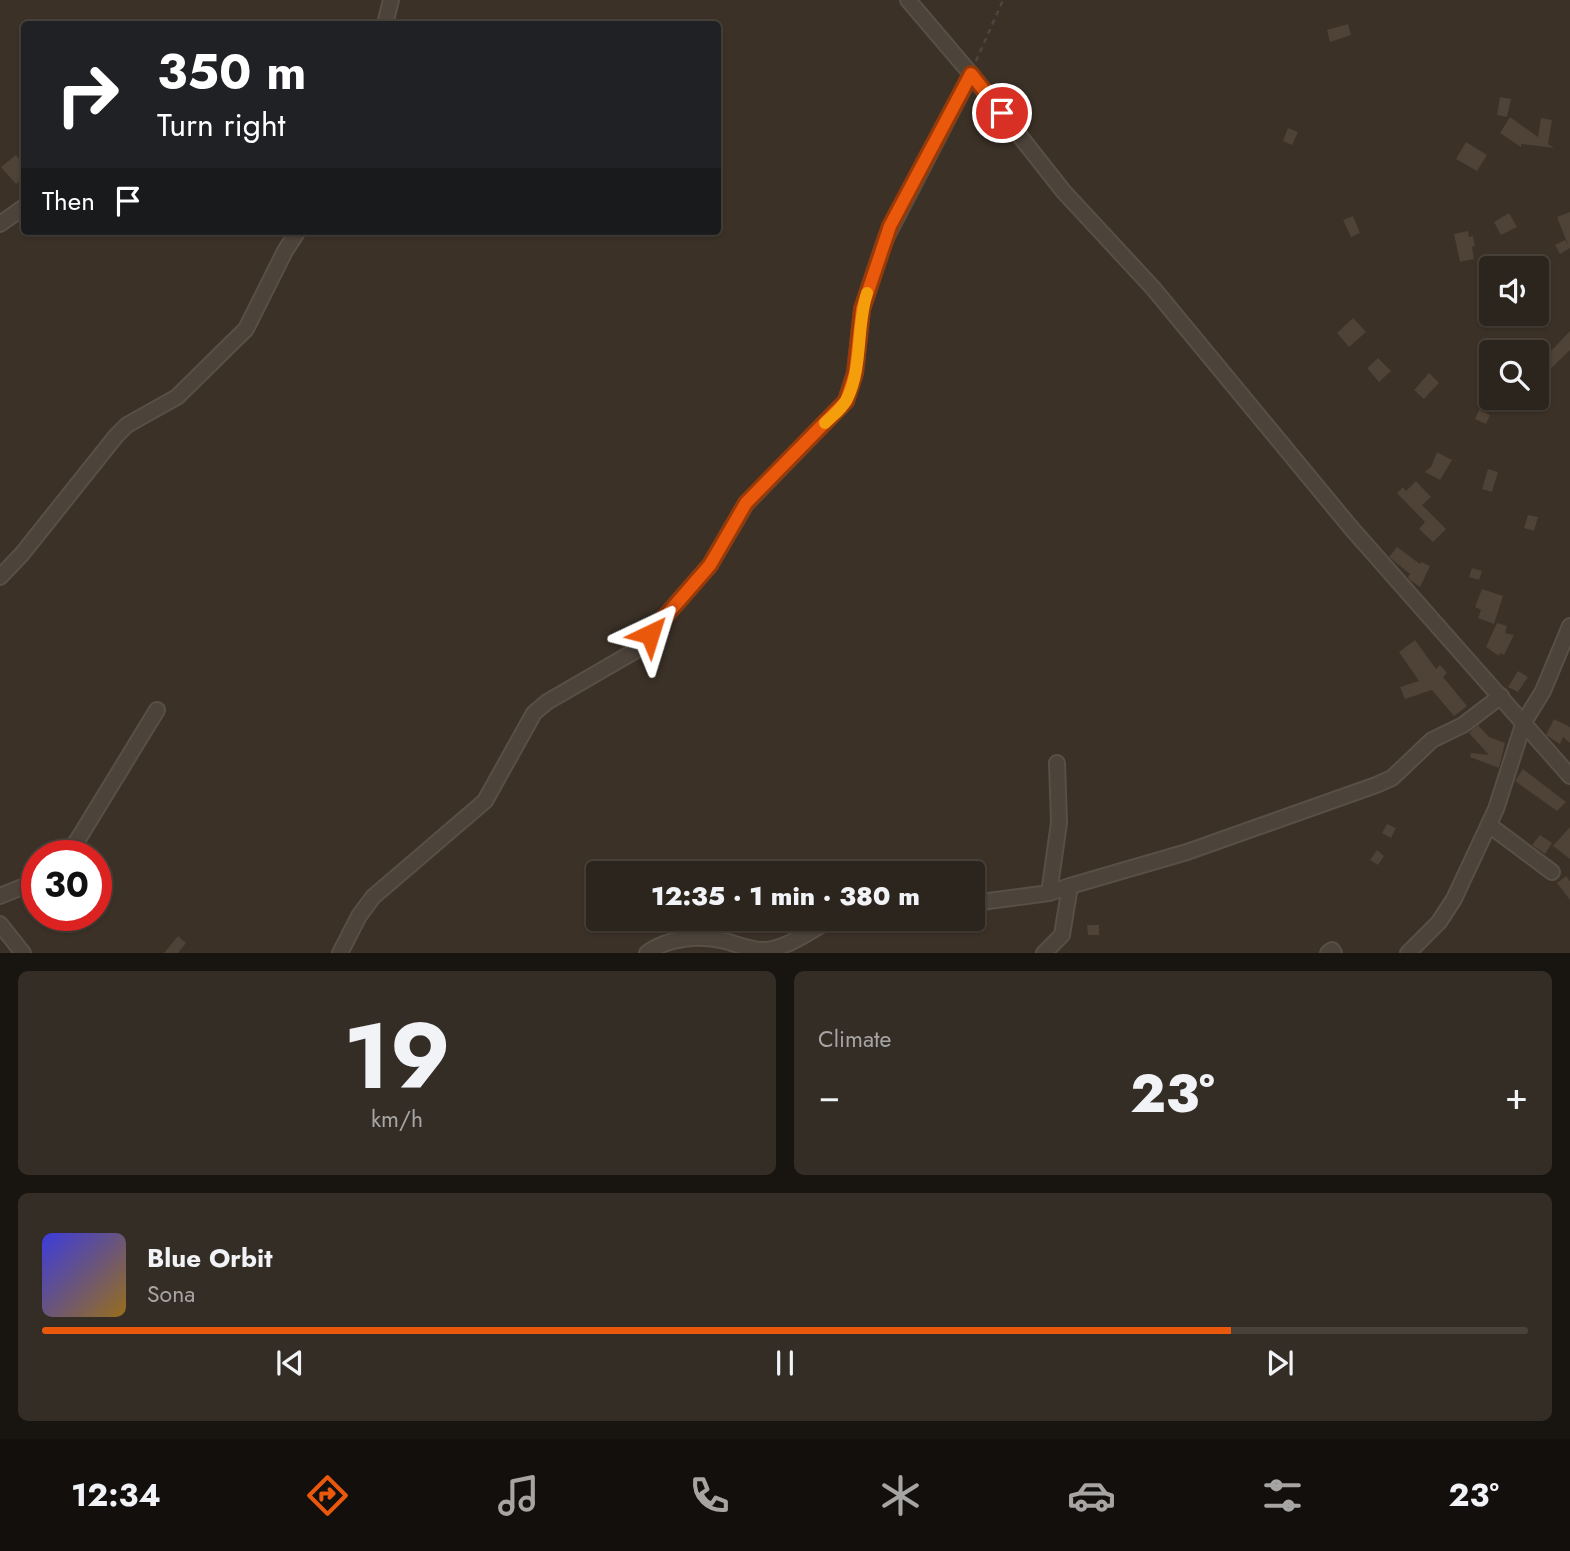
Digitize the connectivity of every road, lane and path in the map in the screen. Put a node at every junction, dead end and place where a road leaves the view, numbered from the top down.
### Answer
1 (391, 0) edge
2 (908, 0) edge
3 (1003, 0) edge
4 (386, 21) edge
5 (971, 74) junction
6 (21, 209) edge
7 (0, 224) edge
8 (295, 235) edge
9 (0, 577) edge
10 (1570, 626) edge
11 (1501, 695) junction
12 (157, 710) dead end
13 (1524, 722) junction
14 (1057, 763) dead end
15 (1570, 776) edge
16 (1489, 825) junction
17 (78, 840) edge
18 (1552, 872) dead end
19 (1070, 886) junction
20 (21, 887) edge
21 (1049, 893) junction
22 (0, 896) edge
23 (985, 901) edge
24 (0, 924) edge
25 (810, 931) edge
26 (23, 953) edge
27 (340, 953) edge
28 (647, 953) edge
29 (1044, 953) edge
30 (1328, 953) edge
31 (1334, 953) edge
32 (1408, 953) edge

1 - 4 street
2 - 5 street
3 - 5 path
5 - 11 street
5 - 27 street
6 - 7 street
8 - 9 street
10 - 13 street
11 - 13 street
11 - 19 street
12 - 17 street
13 - 15 street
13 - 16 street
14 - 21 street
16 - 18 street
16 - 32 street
19 - 21 street
19 - 29 street
20 - 22 street
21 - 23 street
24 - 26 street
25 - 28 street
30 - 31 street

